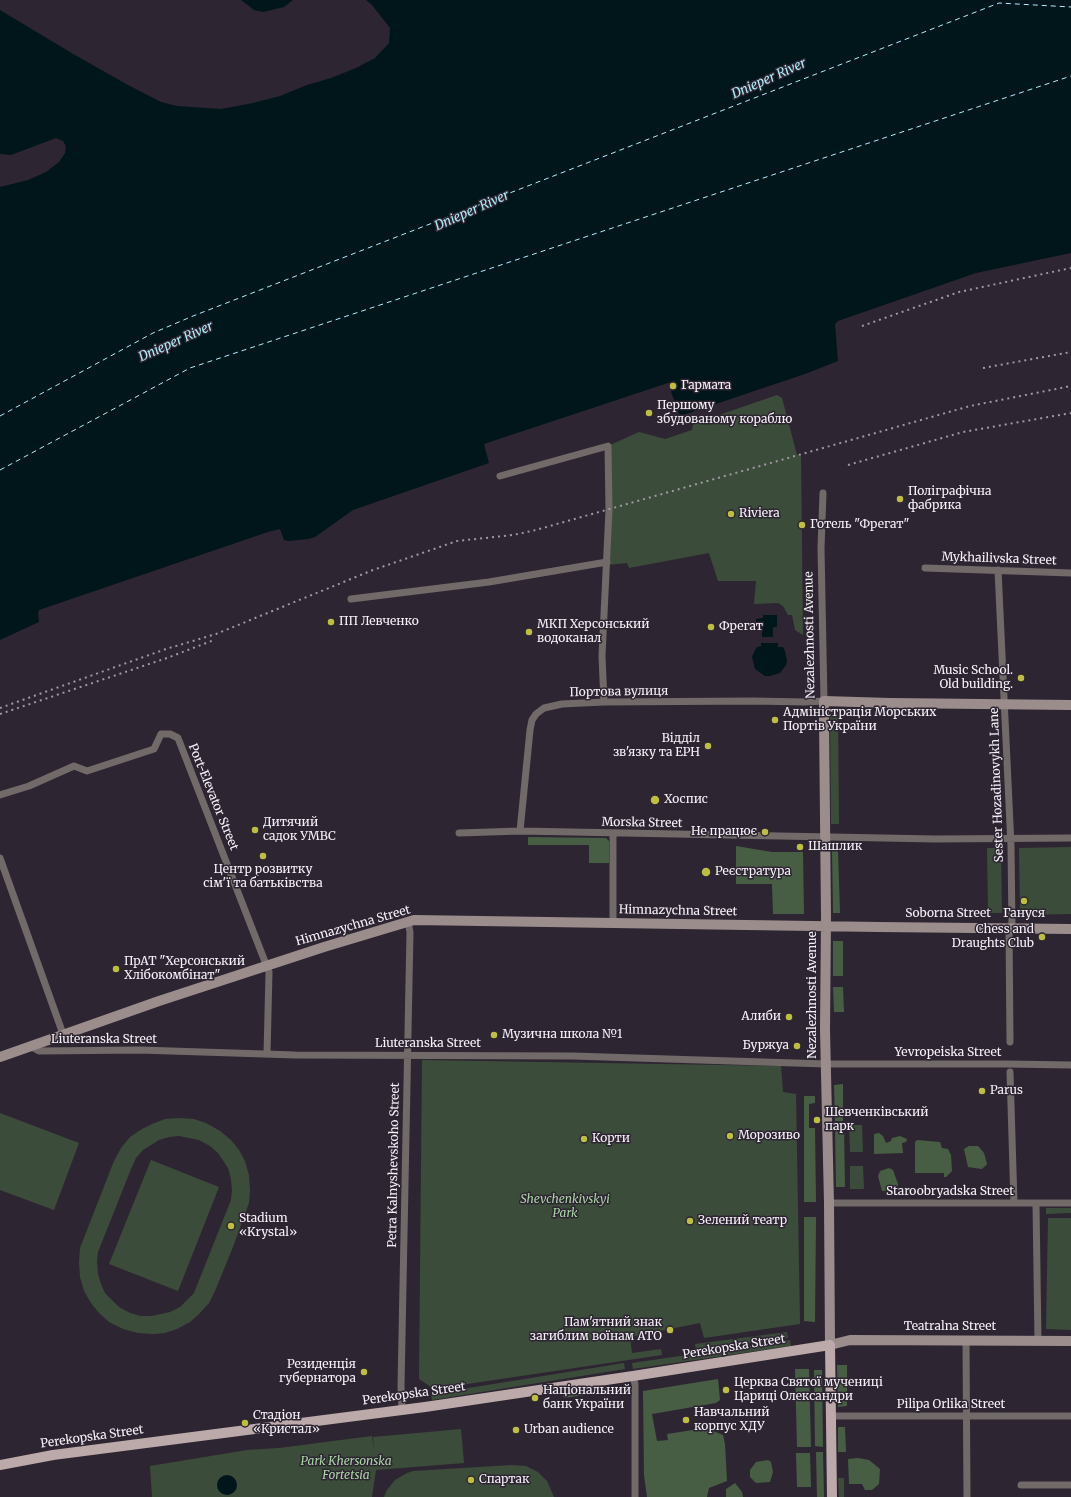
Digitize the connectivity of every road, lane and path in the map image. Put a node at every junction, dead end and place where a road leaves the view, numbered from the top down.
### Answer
1 (500, 476) dead end
2 (822, 492) dead end
3 (607, 562) junction
4 (925, 568) dead end
5 (998, 570) junction
6 (1071, 573) edge
7 (351, 600) dead end
8 (824, 701) junction
9 (604, 702) junction
10 (1005, 703) junction
11 (1071, 705) edge
12 (0, 795) edge
13 (520, 831) junction
14 (459, 833) dead end
15 (614, 833) junction
16 (824, 837) junction
17 (1071, 838) edge
18 (1011, 839) junction
19 (0, 858) edge
20 (408, 922) junction
21 (613, 923) junction
22 (826, 926) junction
23 (1011, 928) junction
24 (1071, 929) edge
25 (267, 966) junction
26 (63, 1034) junction
27 (1010, 1042) dead end
28 (30, 1046) junction
29 (267, 1054) junction
30 (407, 1054) junction
31 (0, 1056) edge
32 (826, 1064) junction
33 (1071, 1065) edge
34 (1010, 1072) dead end
35 (829, 1203) junction
36 (1014, 1203) junction
37 (1036, 1204) junction
38 (1071, 1204) edge
39 (966, 1340) junction
40 (1038, 1341) junction
41 (1071, 1341) edge
42 (830, 1345) junction
43 (633, 1376) junction
44 (402, 1409) junction
45 (831, 1416) junction
46 (967, 1416) junction
47 (1071, 1416) edge
48 (0, 1465) edge
49 (1021, 1485) dead end
50 (1071, 1485) edge
51 (634, 1497) edge
52 (832, 1497) edge
53 (967, 1497) edge

1 - 3 street
2 - 8 street, Nezalezhnosti Avenue
3 - 7 street
3 - 9 street
4 - 5 street, Mykhailivska Street
5 - 6 street, Mykhailivska Street
5 - 10 street, Sester Hozadinovykh Lane
8 - 9 street, Портова вулиця
8 - 10 street
8 - 16 street, Nezalezhnosti Avenue
9 - 13 street, Портова вулиця
10 - 11 street
10 - 18 street, Sester Hozadinovykh Lane
12 - 25 street, Port-Elevator Street
13 - 14 street, Morska Street
13 - 15 street, Morska Street
15 - 16 street, Morska Street
15 - 21 street
16 - 18 street, Morska Street
16 - 22 street, Nezalezhnosti Avenue
17 - 18 street, Morska Street
18 - 23 street, Sester Hozadinovykh Lane
19 - 26 street
20 - 21 street, Himnazychna Street
20 - 25 street, Himnazychna Street
20 - 30 street, Petra Kalnyshevskoho Street
21 - 22 street, Himnazychna Street
22 - 23 street, Soborna Street
22 - 32 street, Nezalezhnosti Avenue
23 - 24 street, Soborna Street
23 - 27 street, Sester Hozadinovykh Lane
25 - 26 street, Himnazychna Street
25 - 29 street, Port-Elevator Street
26 - 28 street, Himnazychna Street
28 - 29 street, Liuteranska Street
28 - 31 street, Himnazychna Street
29 - 30 street, Liuteranska Street
30 - 32 street, Liuteranska Street
30 - 44 street, Petra Kalnyshevskoho Street
32 - 33 street, Yevropeiska Street
32 - 35 street, Nezalezhnosti Avenue
34 - 36 street
35 - 36 street, Staroobryadska Street
35 - 42 street, Nezalezhnosti Avenue
36 - 37 street, Staroobryadska Street
37 - 38 street, Staroobryadska Street
37 - 40 street
39 - 40 street, Teatralna Street
39 - 42 street, Teatralna Street
39 - 46 street
40 - 41 street, Teatralna Street
42 - 43 main road, Perekopska Street
42 - 45 main road, Nezalezhnosti Avenue
43 - 44 main road, Perekopska Street
43 - 51 street
44 - 48 main road, Perekopska Street
45 - 46 street, Pilipa Orlika Street
45 - 52 main road, Nezalezhnosti Avenue
46 - 47 street, Pilipa Orlika Street
46 - 53 street
49 - 50 street

